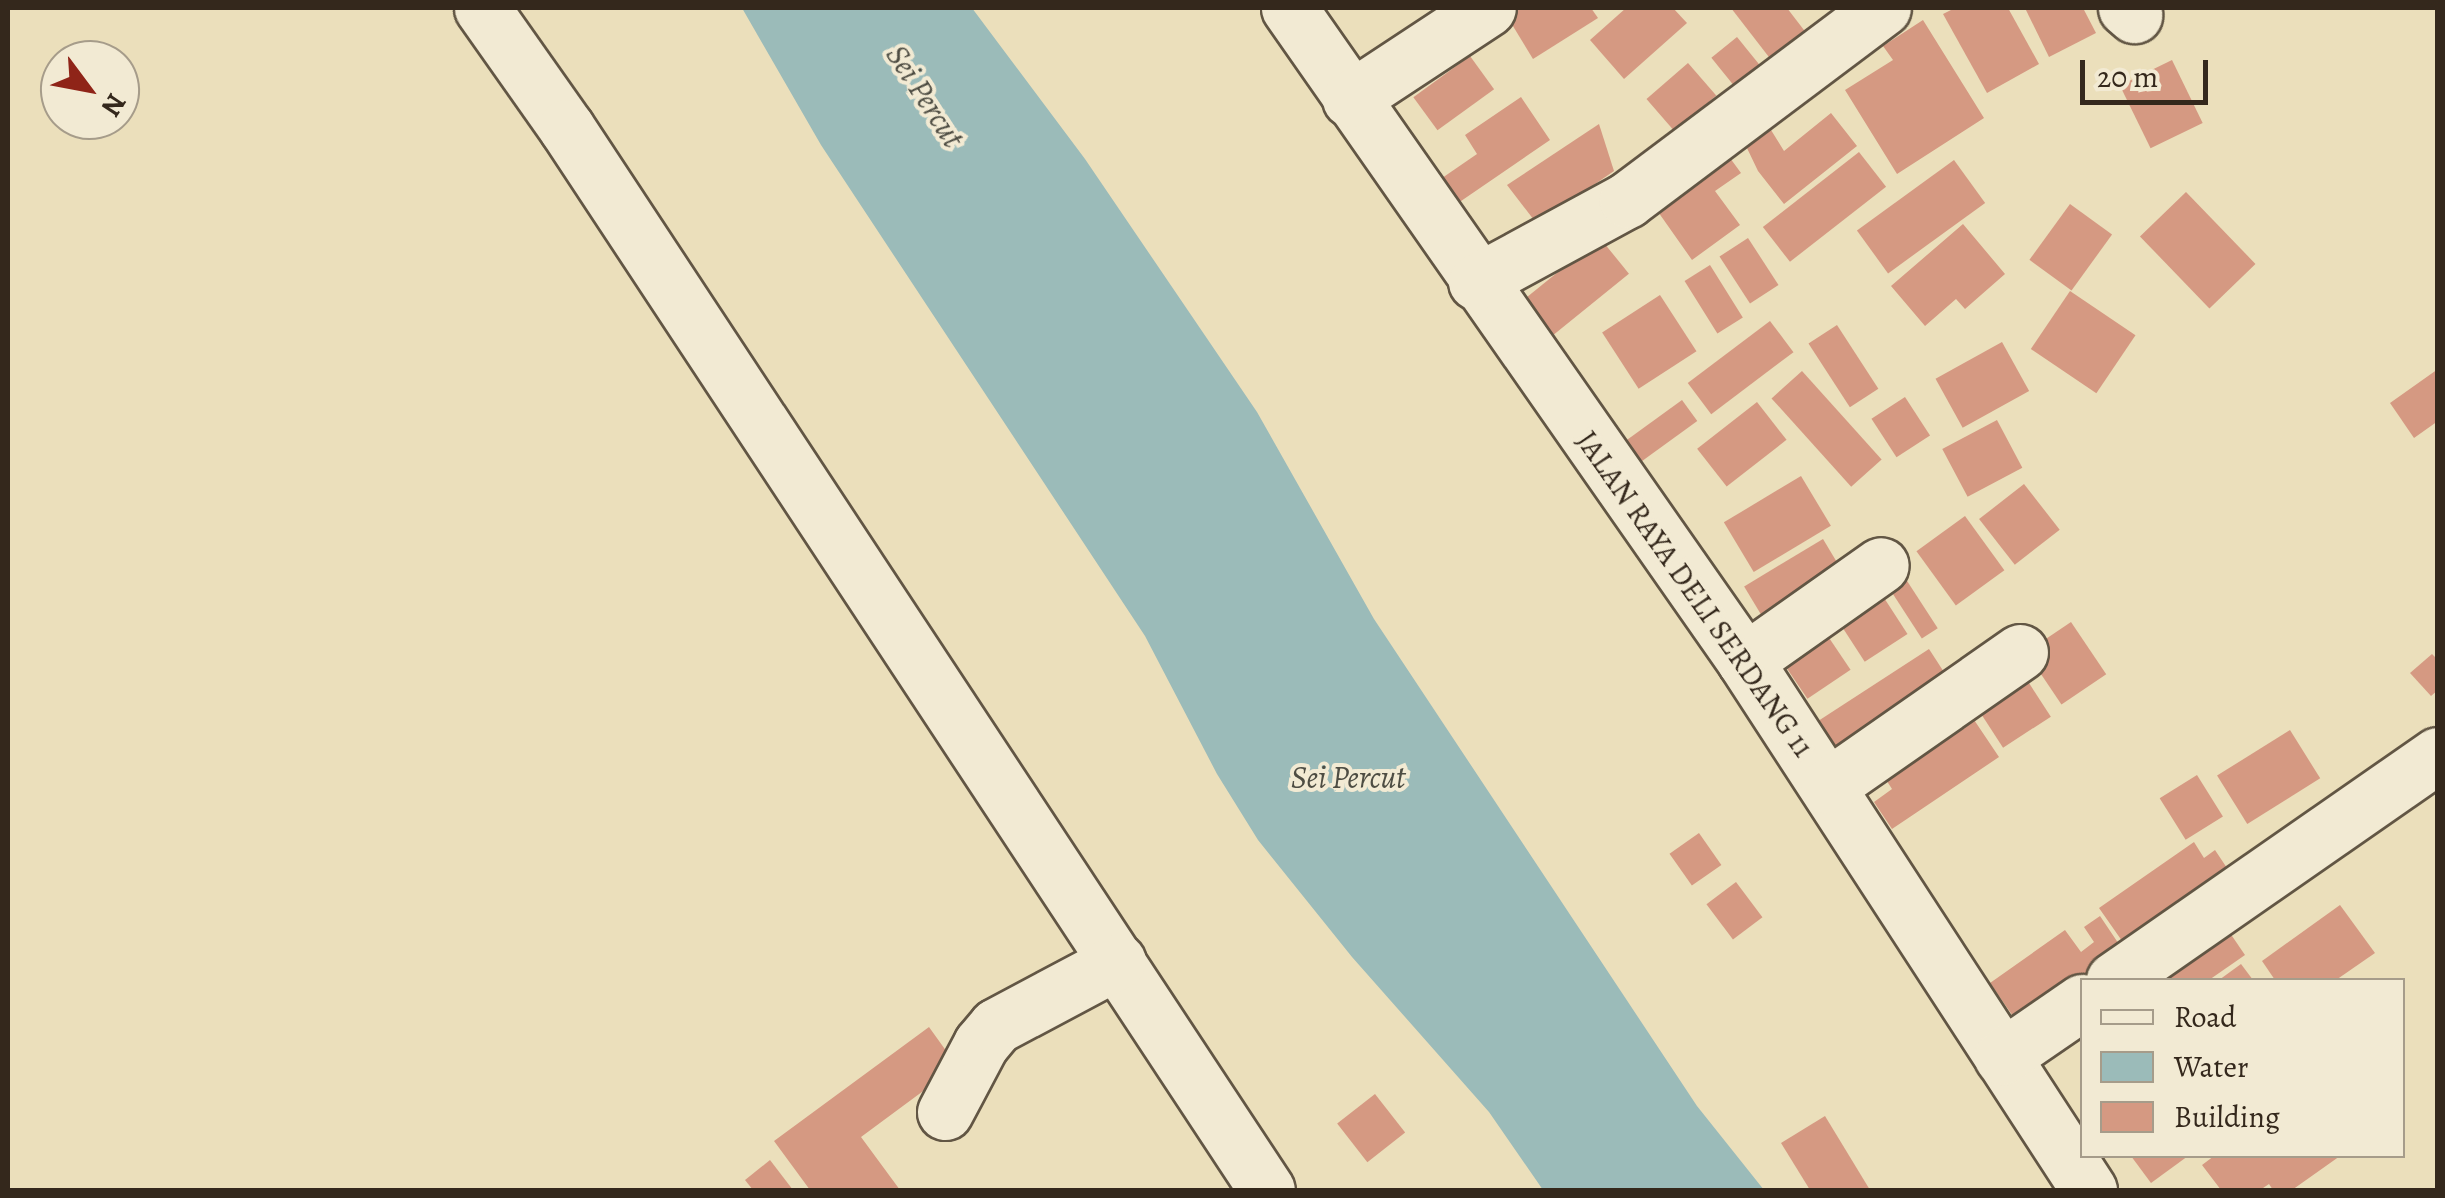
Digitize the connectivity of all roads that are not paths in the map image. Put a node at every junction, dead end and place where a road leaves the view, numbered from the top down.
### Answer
1 (482, 8) edge
2 (1288, 8) edge
3 (1488, 8) edge
4 (1884, 8) edge
5 (1350, 99) junction
6 (1476, 282) junction
7 (1880, 565) dead end
8 (2020, 652) dead end
9 (1745, 661) junction
10 (2438, 755) edge
11 (1828, 786) junction
12 (1118, 960) junction
13 (2117, 978) edge
14 (2080, 1003) edge
15 (2002, 1057) junction
16 (944, 1112) dead end
17 (1267, 1190) edge
18 (2089, 1190) edge

1 - 12 street
2 - 5 street, JALAN RAYA DELI SERDANG 11
3 - 5 street
4 - 6 street
5 - 6 street, JALAN RAYA DELI SERDANG 11
6 - 9 street, JALAN RAYA DELI SERDANG 11
7 - 9 street
8 - 11 street
9 - 11 street, JALAN RAYA DELI SERDANG 11
10 - 13 street
11 - 15 street, JALAN RAYA DELI SERDANG 11
12 - 16 street
12 - 17 street
14 - 15 street
15 - 18 street, JALAN RAYA DELI SERDANG 11

